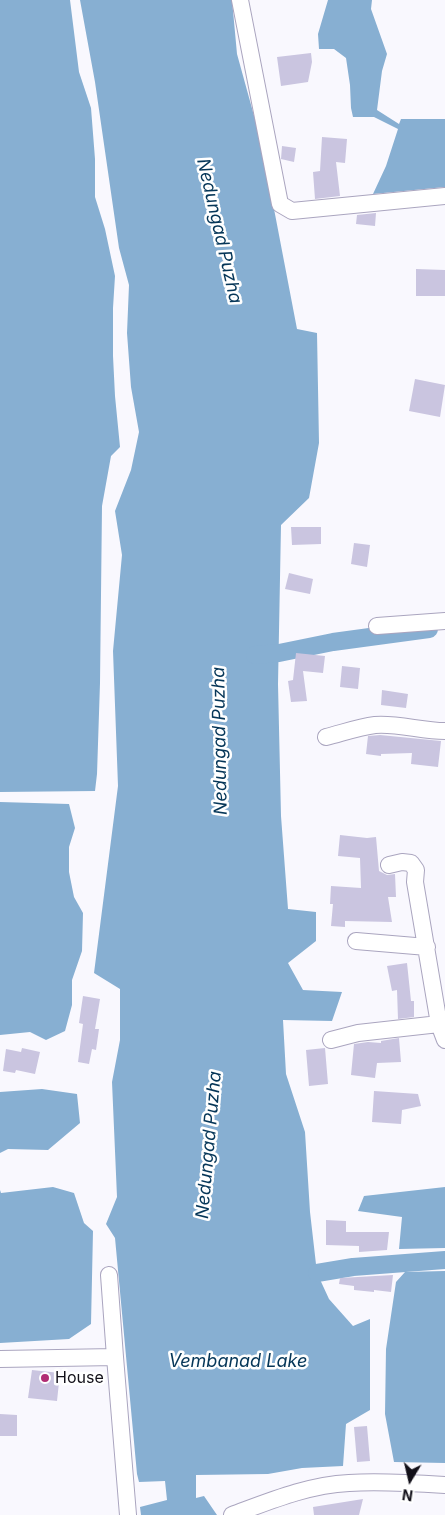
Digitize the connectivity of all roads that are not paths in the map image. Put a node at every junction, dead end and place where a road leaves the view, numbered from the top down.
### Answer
1 (240, 0) edge
2 (445, 196) edge
3 (445, 621) edge
4 (377, 626) dead end
5 (445, 731) edge
6 (326, 737) dead end
7 (389, 865) dead end
8 (356, 941) dead end
9 (427, 947) junction
10 (441, 1001) edge
11 (439, 1024) junction
12 (331, 1040) dead end
13 (445, 1040) edge
14 (109, 1275) dead end
15 (115, 1357) junction
16 (0, 1359) edge
17 (445, 1485) edge
18 (128, 1515) edge
19 (232, 1515) edge

1 - 2 street
3 - 4 street
5 - 6 street
7 - 9 street
8 - 9 street
9 - 10 street
10 - 11 street
11 - 12 street
11 - 13 street
14 - 15 street
15 - 16 street
15 - 18 street
17 - 19 street

